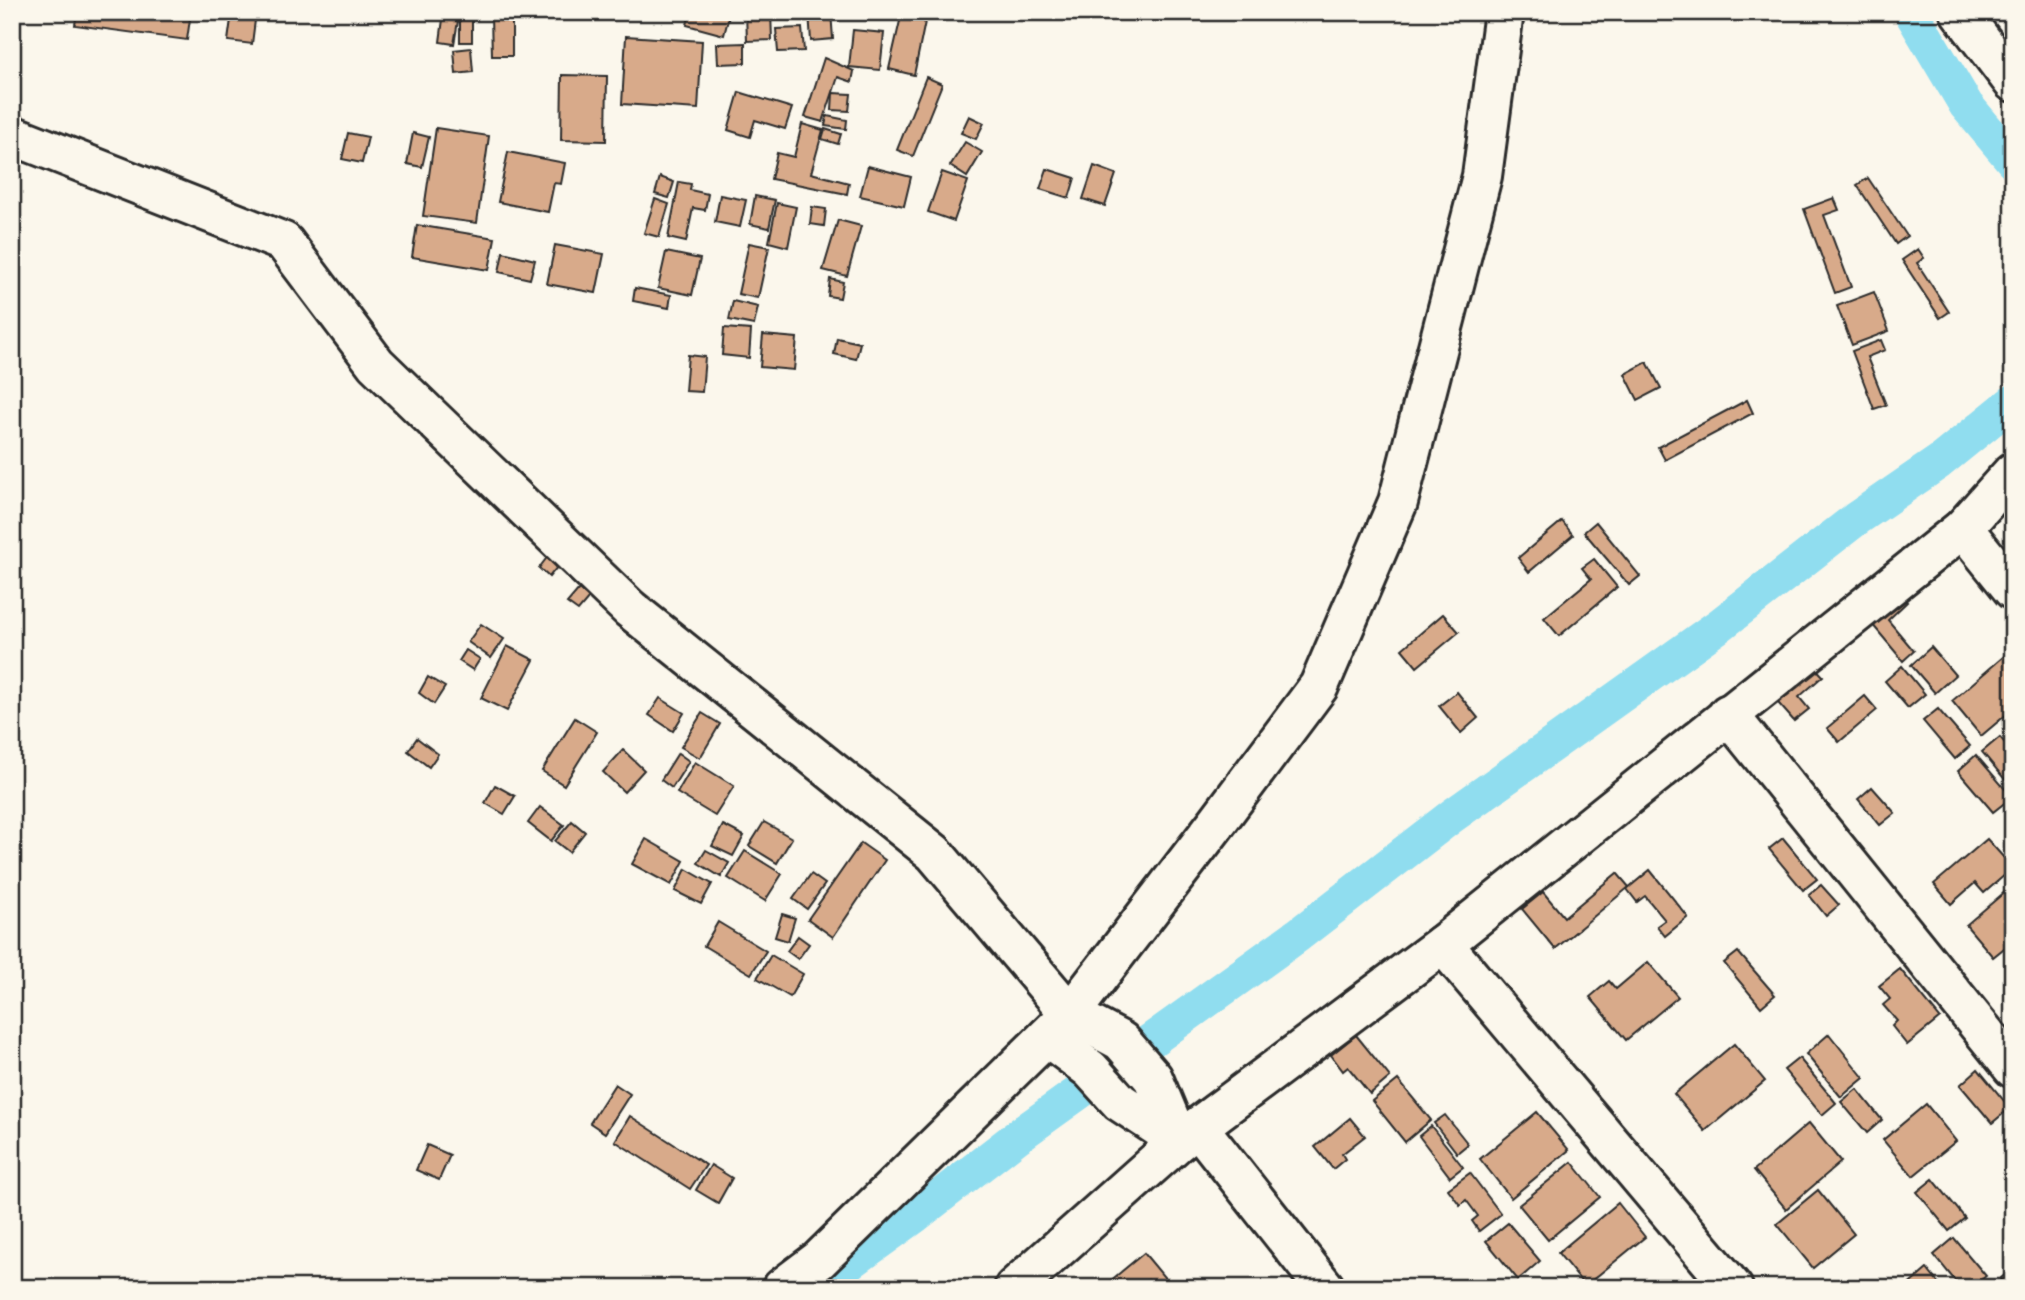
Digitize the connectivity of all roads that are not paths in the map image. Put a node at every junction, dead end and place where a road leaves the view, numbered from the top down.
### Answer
1 (1504, 12) edge
2 (1960, 12) edge
3 (2013, 82) edge
4 (12, 135) edge
5 (2013, 472) edge
6 (1963, 528) junction
7 (2013, 590) edge
8 (1728, 714) junction
9 (1443, 944) junction
10 (1059, 1025) junction
11 (2013, 1068) edge
12 (1189, 1134) junction
13 (782, 1288) edge
14 (1014, 1288) edge
15 (1325, 1288) edge
16 (1733, 1288) edge

1 - 10 street
2 - 3 street
4 - 10 street
5 - 6 street
6 - 7 street
6 - 8 street
8 - 9 street
8 - 11 street
9 - 12 street
9 - 16 street
10 - 12 street
10 - 12 street
10 - 13 street
12 - 14 street
12 - 15 street

